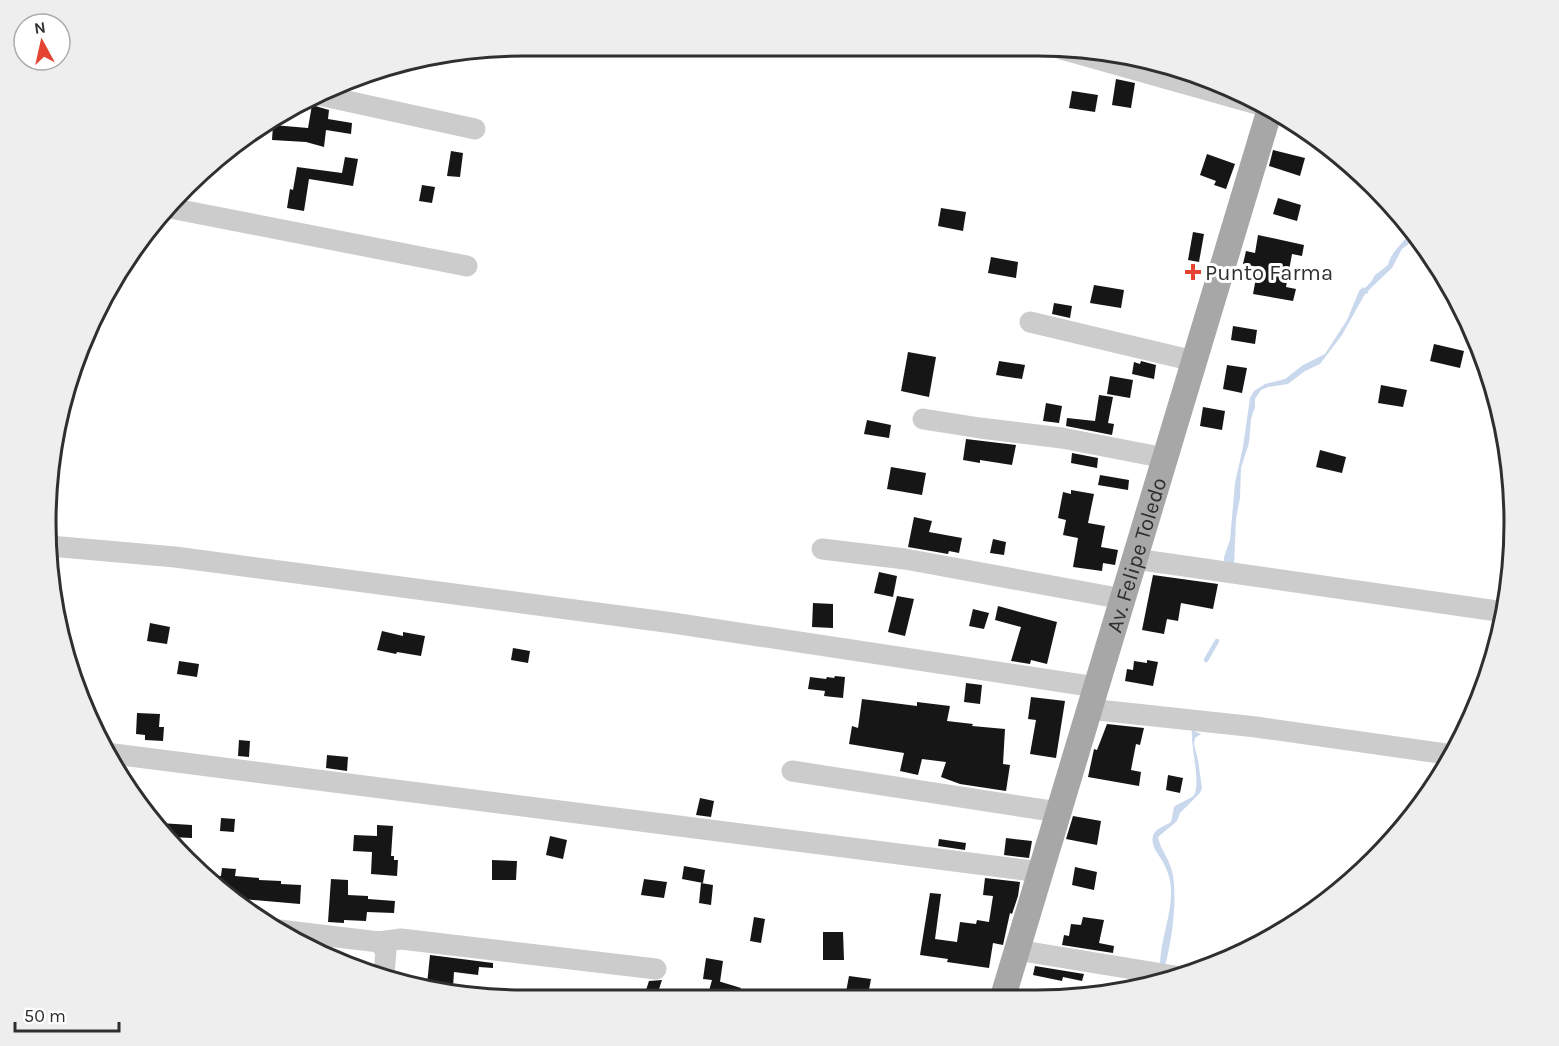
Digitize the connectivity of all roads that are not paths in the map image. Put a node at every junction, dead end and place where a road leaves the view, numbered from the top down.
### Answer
1 (1103, 60) edge
2 (1200, 85) edge
3 (330, 97) edge
4 (1266, 116) edge
5 (475, 129) dead end
6 (177, 209) edge
7 (467, 266) dead end
8 (1030, 322) dead end
9 (1194, 361) junction
10 (923, 419) dead end
11 (1165, 458) junction
12 (57, 547) edge
13 (822, 549) dead end
14 (1135, 559) junction
15 (1123, 599) junction
16 (1496, 611) edge
17 (1093, 698) junction
18 (117, 754) edge
19 (1443, 754) edge
20 (792, 771) dead end
21 (1058, 812) junction
22 (1040, 872) junction
23 (297, 932) edge
24 (379, 942) junction
25 (1017, 950) junction
26 (656, 969) dead end
27 (384, 970) edge
28 (1161, 974) edge
29 (1005, 990) edge

1 - 2 street
3 - 5 street
4 - 9 main road, Av. Felipe Toledo
6 - 7 street
8 - 9 street
9 - 11 main road, Av. Felipe Toledo
10 - 11 street
11 - 14 main road, Av. Felipe Toledo
12 - 17 street
13 - 15 street
14 - 15 main road, Av. Felipe Toledo
14 - 16 street
15 - 17 main road, Av. Felipe Toledo
17 - 19 street
17 - 21 main road, Av. Felipe Toledo
18 - 22 street
20 - 21 street
21 - 22 main road, Av. Felipe Toledo
22 - 25 main road, Av. Felipe Toledo
23 - 24 street
24 - 26 street
24 - 27 street
25 - 28 street
25 - 29 main road, Av. Felipe Toledo

